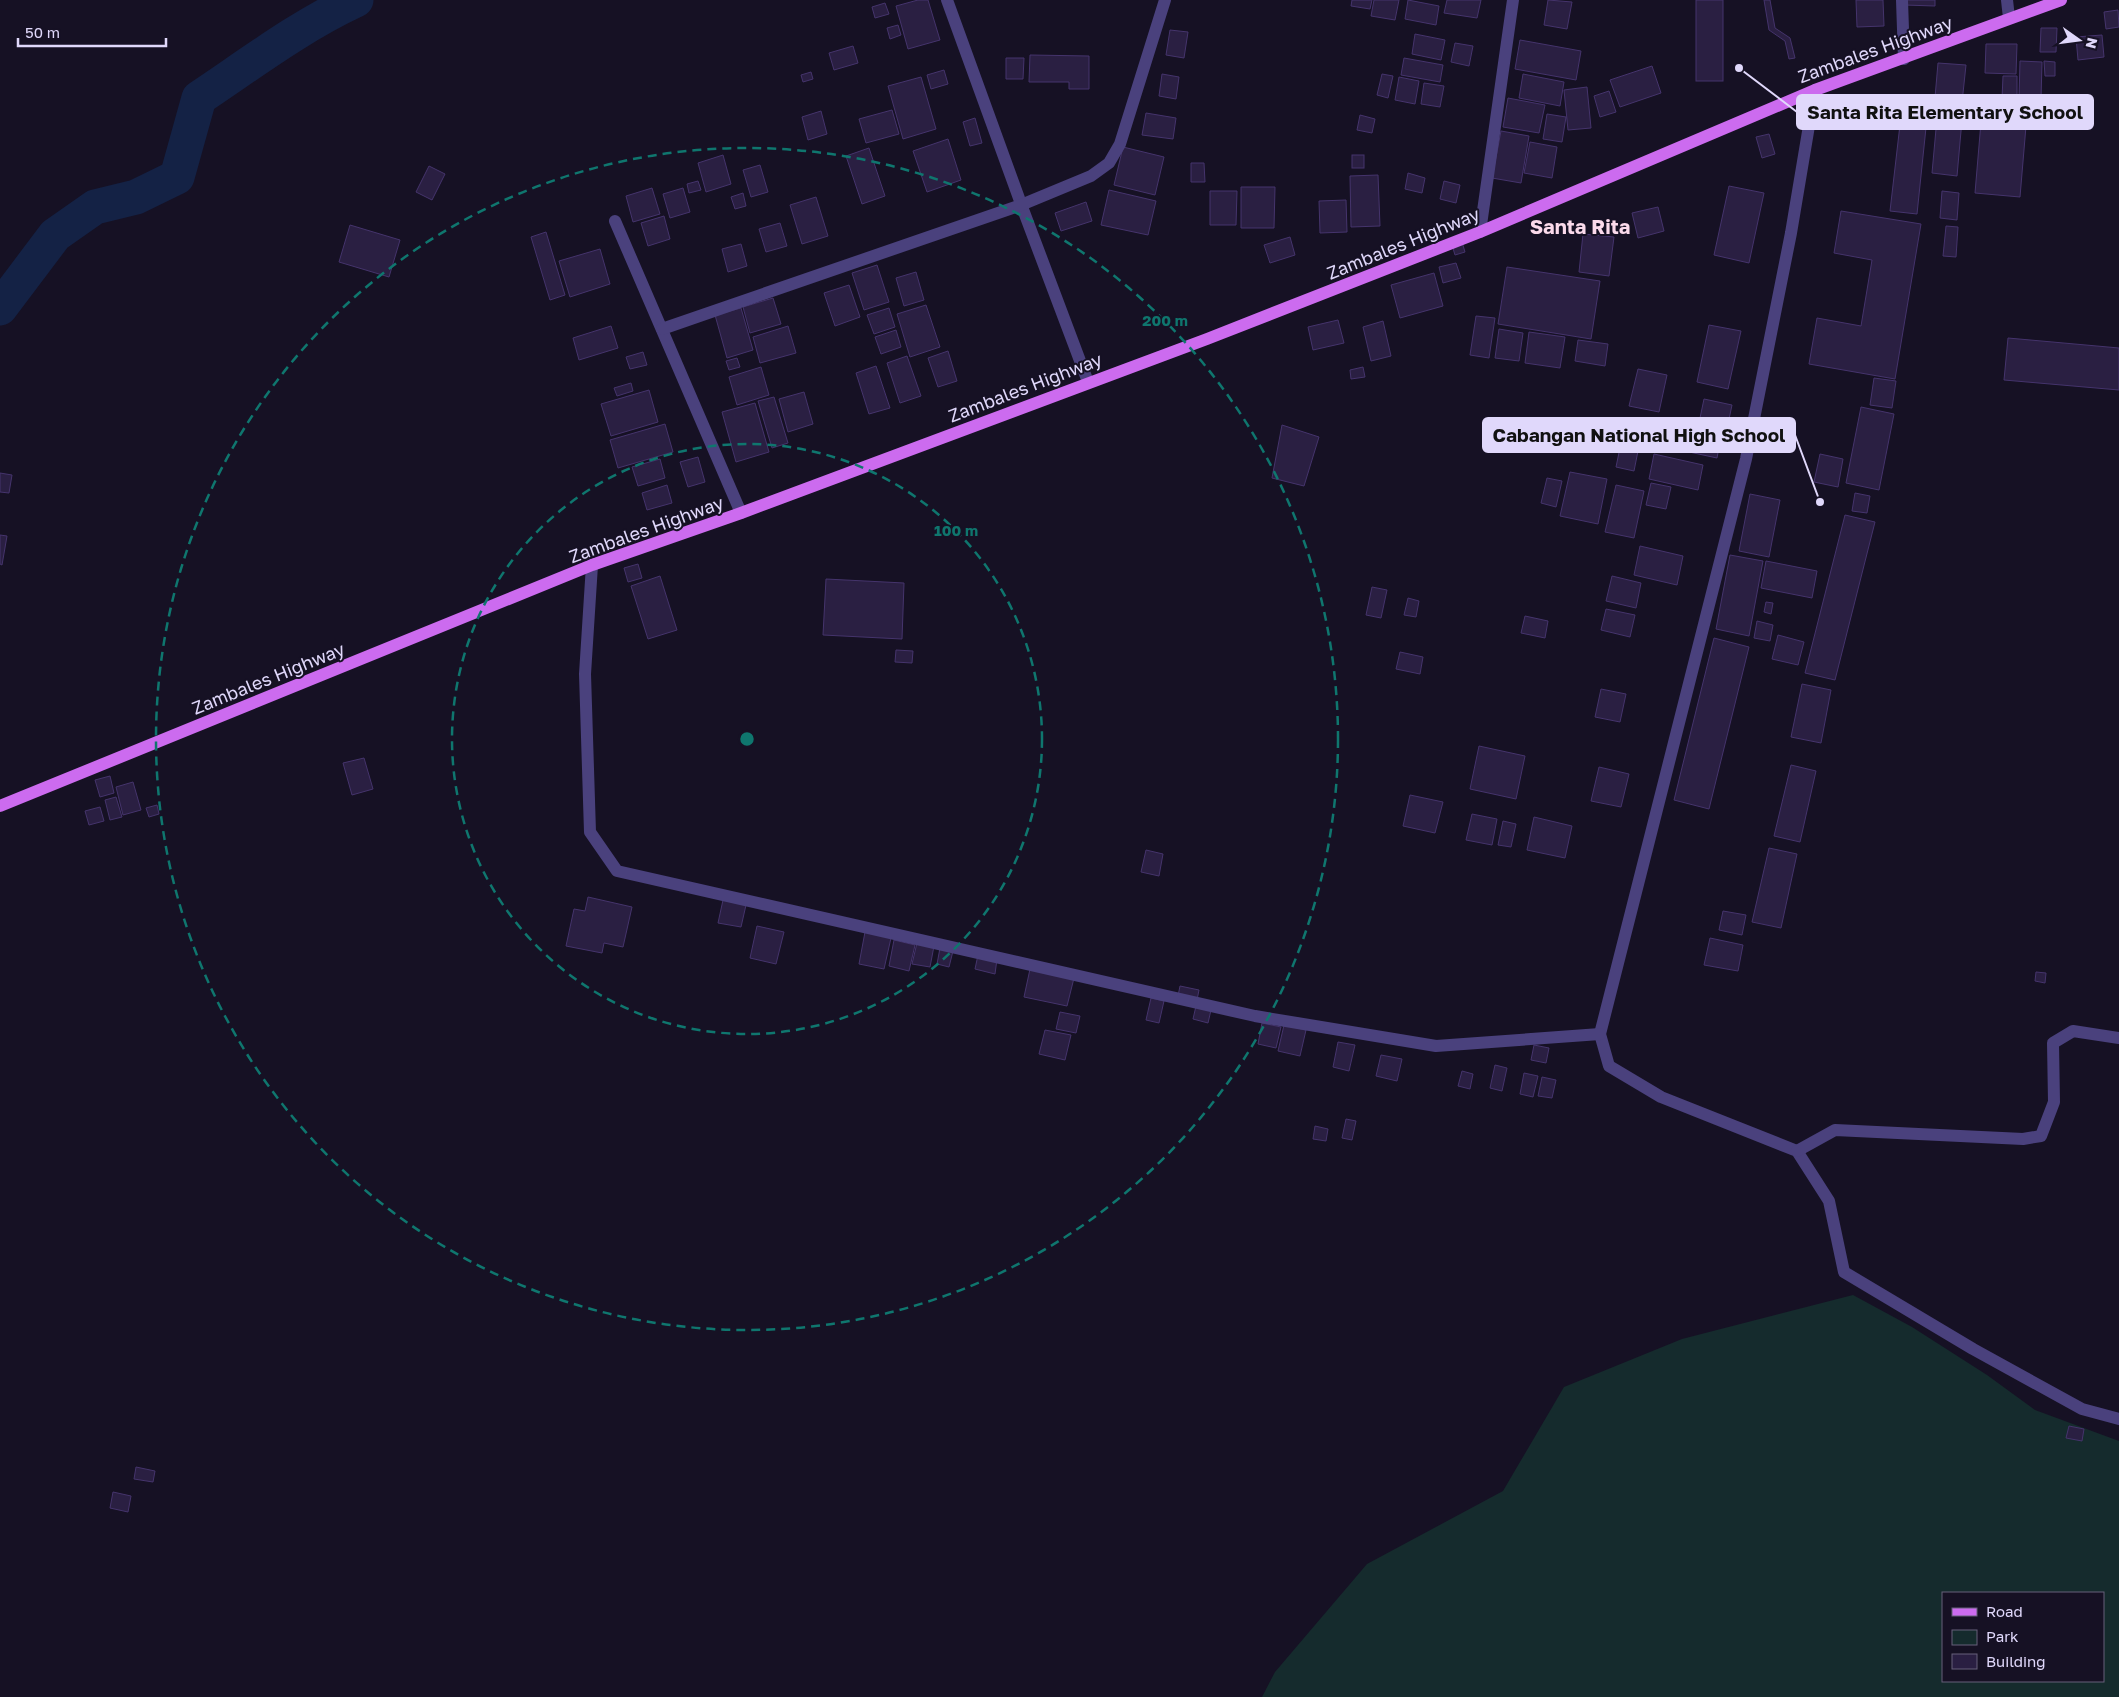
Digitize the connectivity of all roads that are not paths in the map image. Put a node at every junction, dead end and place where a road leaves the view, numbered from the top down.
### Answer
1 (947, 0) edge
2 (1165, 0) edge
3 (1513, 0) edge
4 (1902, 0) edge
5 (2007, 0) edge
6 (2061, 0) edge
7 (2009, 18) junction
8 (1904, 58) junction
9 (1815, 90) junction
10 (1021, 206) junction
11 (615, 221) dead end
12 (1480, 232) junction
13 (662, 328) junction
14 (1088, 382) junction
15 (741, 513) junction
16 (592, 566) junction
17 (0, 806) edge
18 (1600, 1034) junction
19 (2119, 1038) edge
20 (1797, 1151) junction
21 (2119, 1418) edge

1 - 10 street
2 - 10 street
3 - 12 street
4 - 8 street
5 - 7 street
6 - 7 main road, Zambales Highway
7 - 8 main road, Zambales Highway
8 - 9 main road, Zambales Highway
9 - 12 main road, Zambales Highway
9 - 18 street
10 - 13 street
10 - 14 street
11 - 13 street
12 - 14 main road, Zambales Highway
13 - 15 street
14 - 15 main road, Zambales Highway
15 - 16 main road, Zambales Highway
16 - 17 main road, Zambales Highway
16 - 18 street
18 - 20 street
19 - 20 street
20 - 21 street

